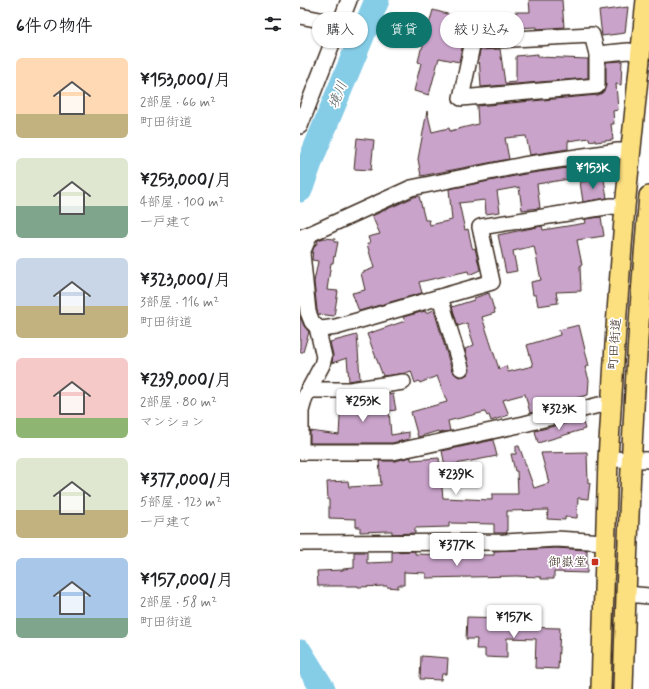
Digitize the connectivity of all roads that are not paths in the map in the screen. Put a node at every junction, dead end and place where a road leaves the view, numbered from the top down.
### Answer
1 (349, 0) edge
2 (647, 7) edge
3 (344, 12) edge
4 (300, 16) edge
5 (312, 18) edge
6 (331, 48) edge
7 (640, 52) junction
8 (597, 54) junction
9 (300, 126) edge
10 (630, 151) junction
11 (649, 196) edge
12 (625, 207) junction
13 (305, 236) edge
14 (440, 297) junction
15 (317, 327) junction
16 (461, 368) dead end
17 (403, 382) dead end
18 (308, 390) junction
19 (611, 405) junction
20 (608, 459) junction
21 (640, 460) edge
22 (605, 542) junction
23 (300, 543) edge
24 (626, 594) junction
25 (649, 596) edge
26 (601, 689) edge
27 (623, 689) edge

1 - 3 street
2 - 7 main road, 町田街道
4 - 5 street
6 - 9 street
7 - 8 street
7 - 10 main road, 町田街道
8 - 8 street
10 - 12 main road, 町田街道
10 - 13 street
11 - 21 main road, 町田街道
12 - 14 street
12 - 19 main road, 町田街道
13 - 15 street
14 - 15 street
14 - 16 street
15 - 18 street
17 - 18 street
18 - 19 street
19 - 20 main road, 町田街道
20 - 21 street
20 - 22 main road, 町田街道
21 - 24 main road, 町田街道
22 - 23 street
22 - 26 main road, 町田街道
24 - 25 street
24 - 27 main road, 町田街道

